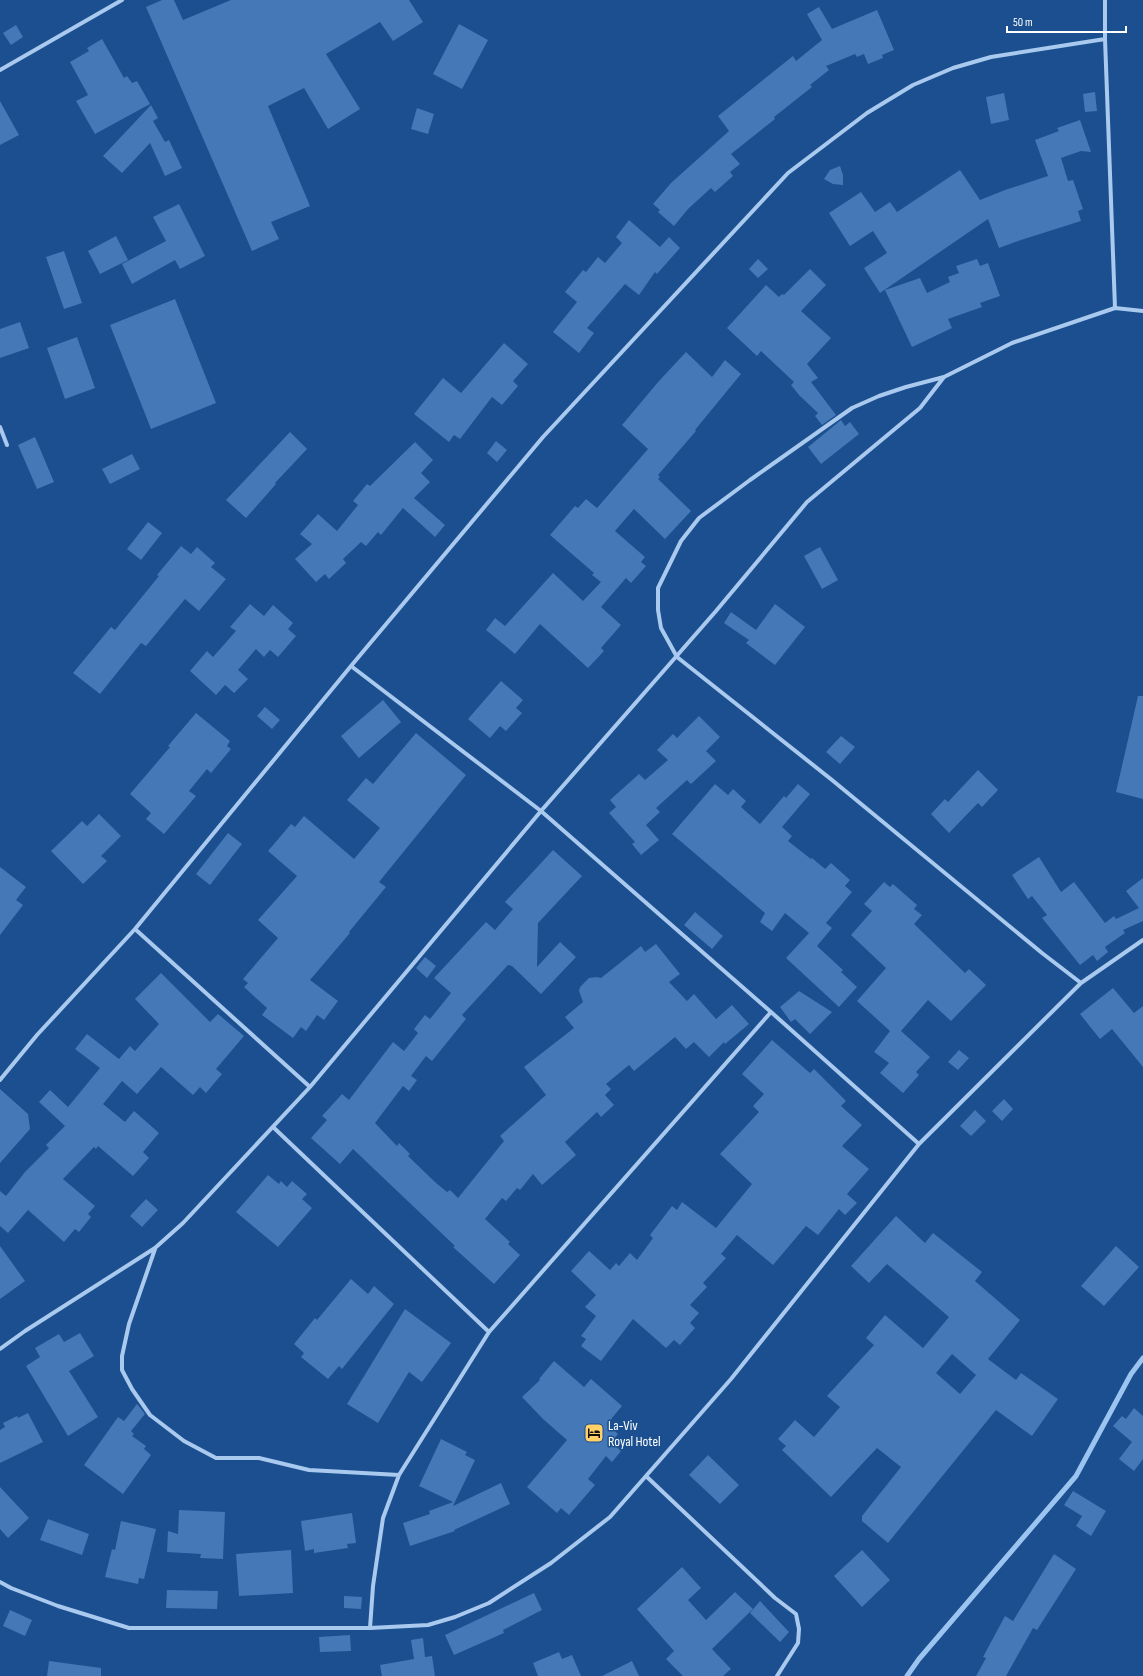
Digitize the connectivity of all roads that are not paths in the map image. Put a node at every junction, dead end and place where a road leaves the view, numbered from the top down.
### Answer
1 (122, 0) edge
2 (1105, 0) edge
3 (1105, 39) junction
4 (0, 70) edge
5 (1115, 308) junction
6 (1143, 311) edge
7 (944, 377) junction
8 (0, 427) edge
9 (7, 445) dead end
10 (676, 657) junction
11 (351, 666) junction
12 (541, 810) junction
13 (135, 929) junction
14 (1143, 940) edge
15 (1081, 983) junction
16 (771, 1012) junction
17 (0, 1080) edge
18 (310, 1087) junction
19 (273, 1127) junction
20 (919, 1144) junction
21 (155, 1248) junction
22 (489, 1332) junction
23 (0, 1349) edge
24 (399, 1475) junction
25 (647, 1477) junction
26 (0, 1582) edge
27 (370, 1628) junction
28 (777, 1676) edge

1 - 4 street
2 - 3 street
3 - 5 street
3 - 11 street
5 - 6 street
5 - 7 street
7 - 10 street
7 - 10 street
8 - 9 street
10 - 12 street
10 - 15 street
11 - 12 street
11 - 13 street
12 - 16 street
12 - 18 street
13 - 17 street
13 - 18 street
14 - 15 street
15 - 20 street
16 - 20 street
16 - 22 street
18 - 19 street
19 - 21 street
19 - 22 street
20 - 25 street
21 - 23 street
21 - 24 street
22 - 24 street
24 - 27 street
25 - 27 street
25 - 28 street
26 - 27 street

